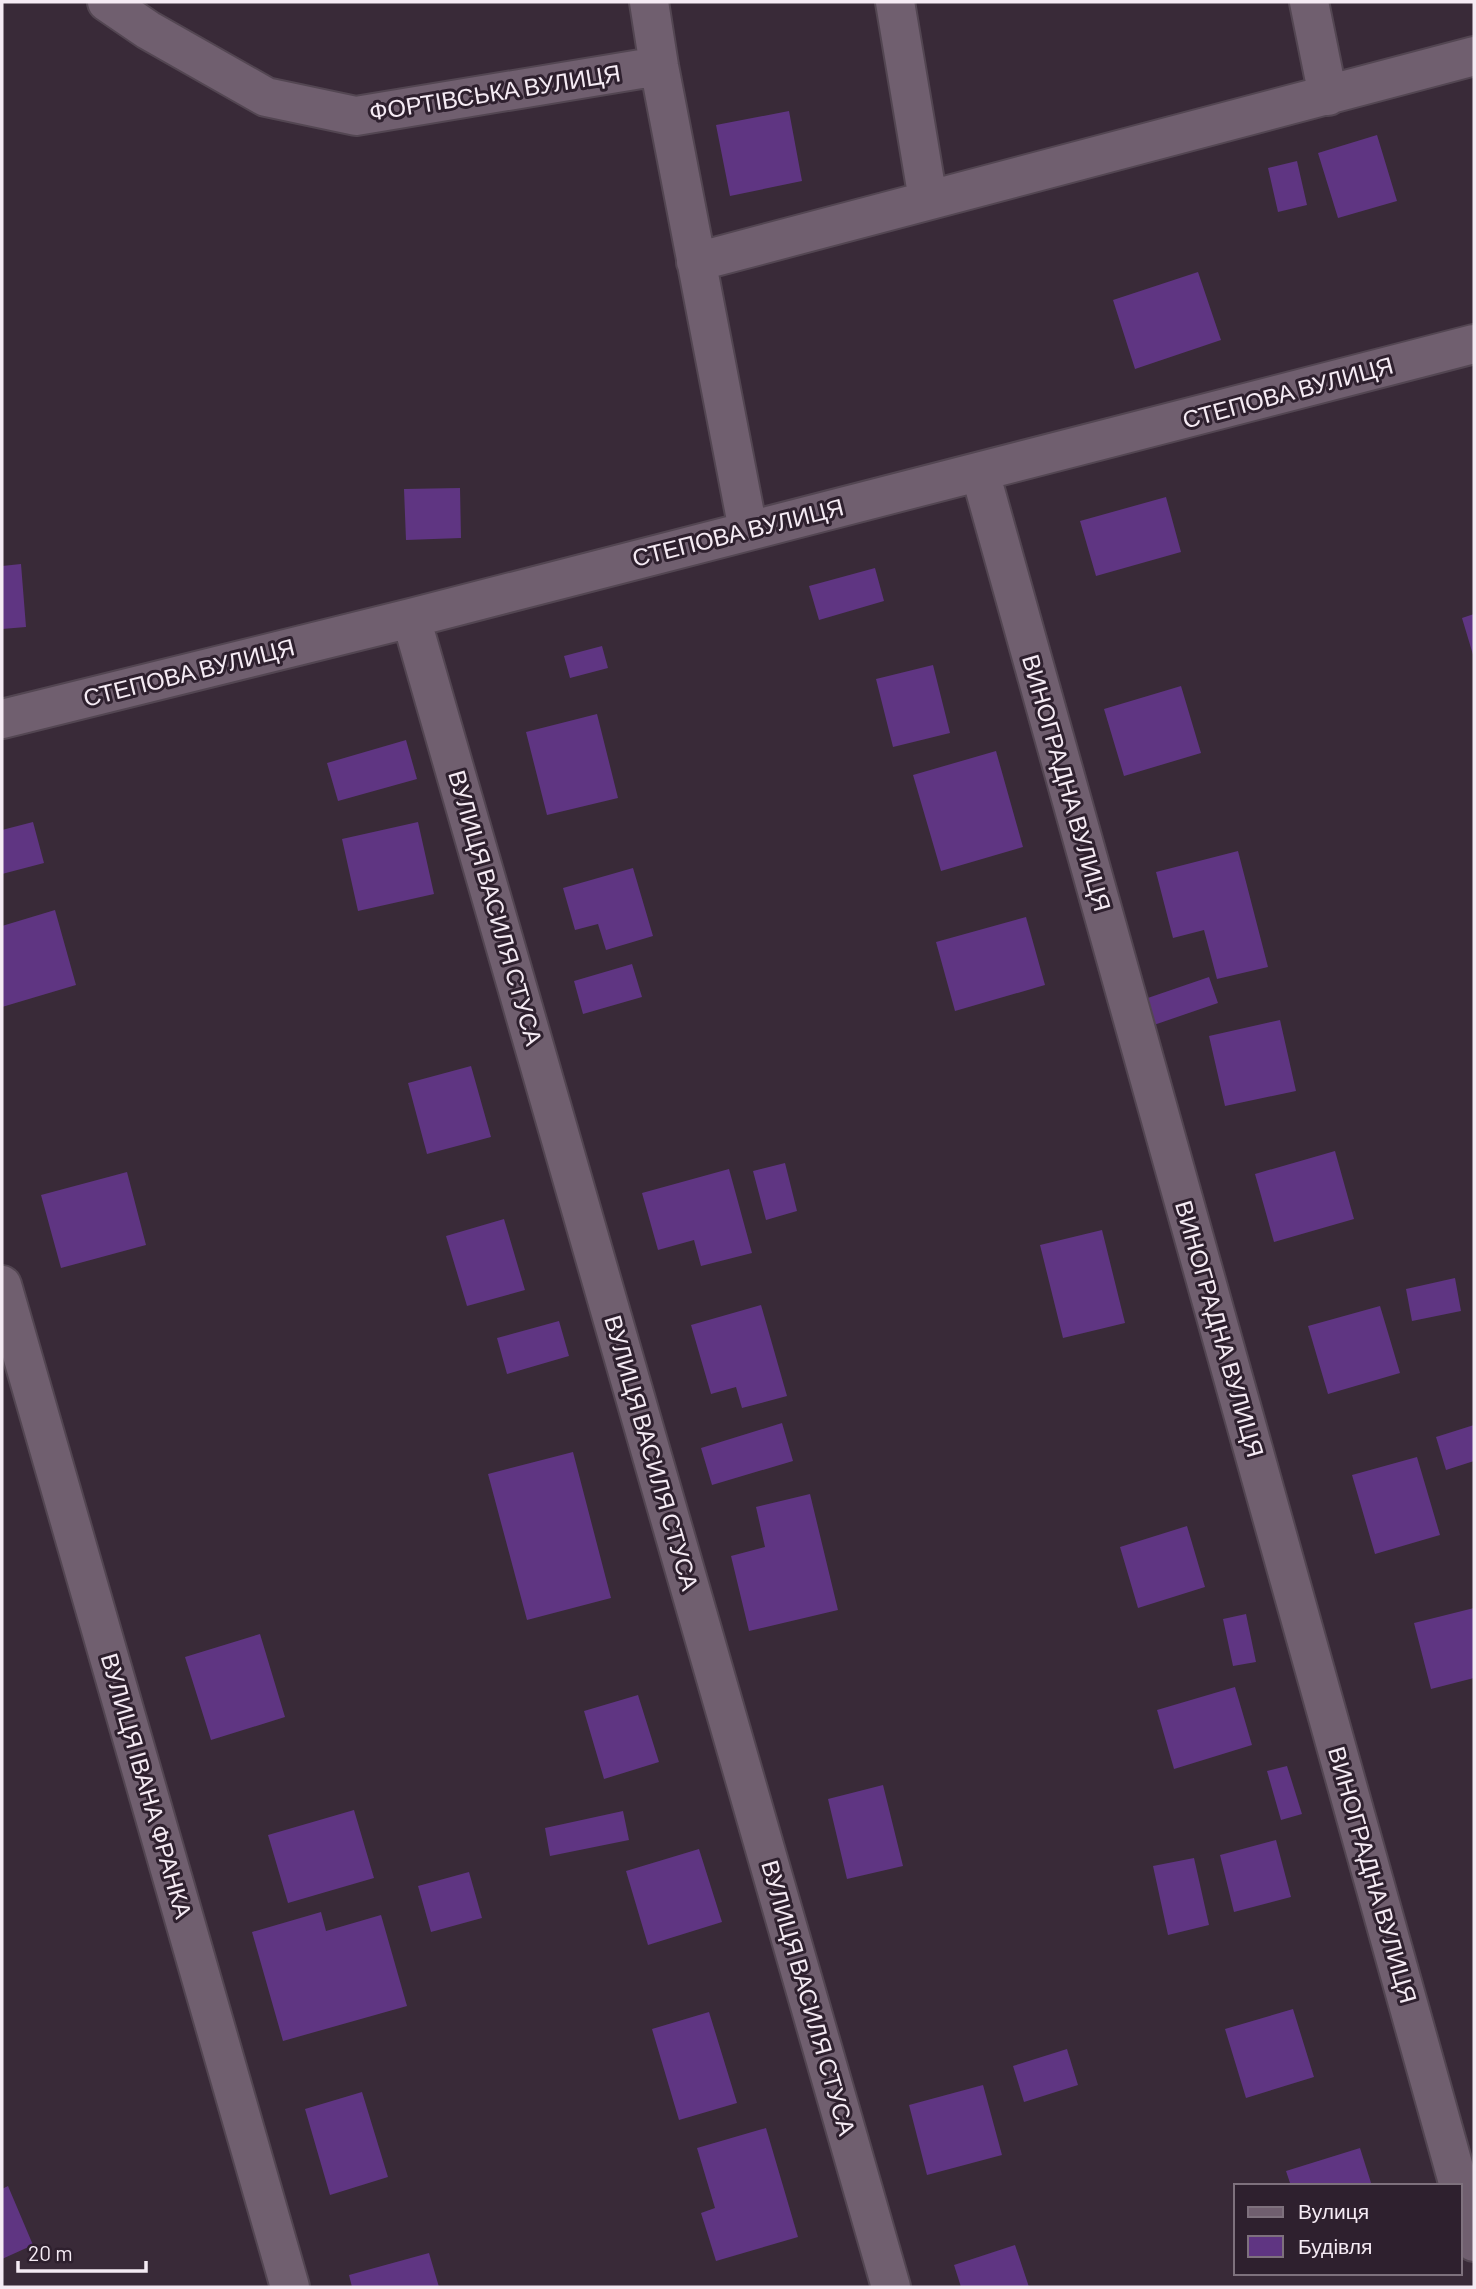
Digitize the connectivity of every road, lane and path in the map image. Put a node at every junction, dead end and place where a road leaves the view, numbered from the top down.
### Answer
1 (107, 2) edge
2 (649, 2) edge
3 (895, 2) edge
4 (1308, 2) edge
5 (1474, 57) edge
6 (659, 66) junction
7 (1328, 96) junction
8 (928, 200) junction
9 (696, 262) junction
10 (1474, 344) edge
11 (980, 472) junction
12 (748, 530) junction
13 (411, 618) junction
14 (2, 719) edge
15 (2, 1285) edge
16 (1457, 2184) edge
17 (1462, 2199) edge
18 (1474, 2242) edge
19 (290, 2287) edge
20 (891, 2287) edge

1 - 6 street, ФОРТІВСЬКА ВУЛИЦЯ
2 - 6 street
3 - 8 street
4 - 7 street
5 - 7 street
6 - 9 street
7 - 8 street
8 - 9 street
9 - 12 street
10 - 11 street, СТЕПОВА ВУЛИЦЯ
11 - 12 street, СТЕПОВА ВУЛИЦЯ
11 - 16 street, ВИНОГРАДНА ВУЛИЦЯ
12 - 13 street, СТЕПОВА ВУЛИЦЯ
13 - 14 street, СТЕПОВА ВУЛИЦЯ
13 - 20 street, ВУЛИЦЯ ВАСИЛЯ СТУСА
15 - 19 street, ВУЛИЦЯ ІВАНА ФРАНКА
17 - 18 street

